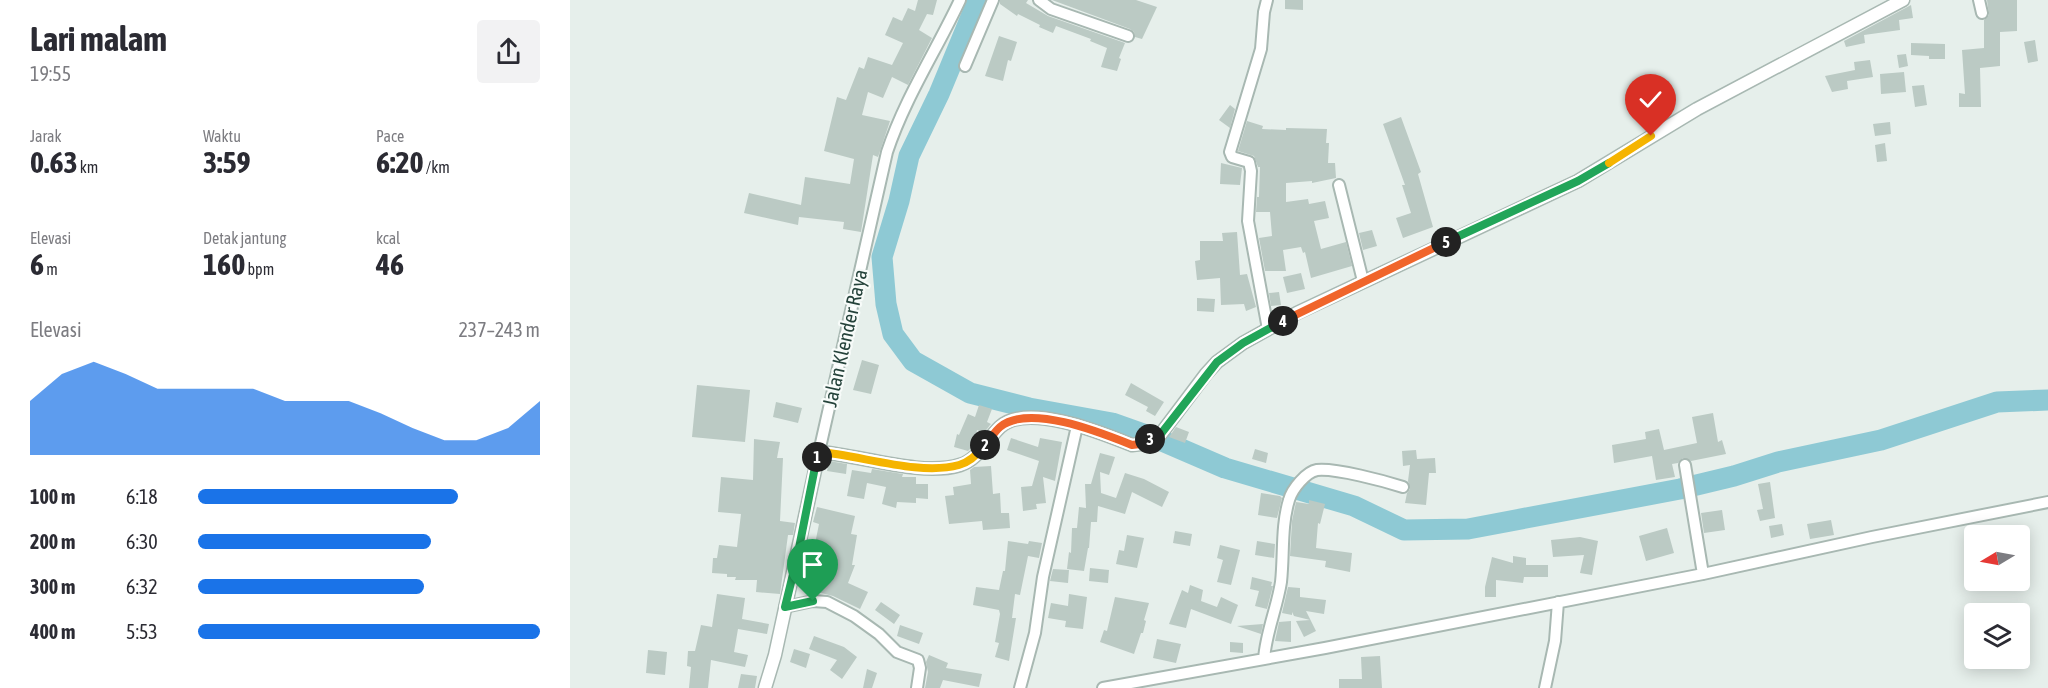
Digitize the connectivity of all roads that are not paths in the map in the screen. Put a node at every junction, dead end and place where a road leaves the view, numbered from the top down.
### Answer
1 (960, 0) edge
2 (993, 0) edge
3 (1039, 0) edge
4 (1267, 0) edge
5 (1903, 0) edge
6 (1979, 0) edge
7 (1982, 13) dead end
8 (1128, 36) dead end
9 (965, 66) dead end
10 (1339, 185) dead end
11 (1363, 281) junction
12 (1268, 329) junction
13 (1077, 426) junction
14 (819, 452) junction
15 (1685, 469) dead end
16 (1403, 487) dead end
17 (2048, 502) edge
18 (1703, 574) junction
19 (1558, 602) junction
20 (785, 607) junction
21 (1264, 659) junction
22 (765, 688) edge
23 (917, 688) edge
24 (1020, 688) edge
25 (1103, 688) edge
26 (1545, 688) edge

1 - 14 street, Jalan Klender Raya
2 - 9 street
3 - 8 street
4 - 12 street
5 - 11 street
6 - 7 street
10 - 11 street
11 - 12 street
12 - 13 street
13 - 14 street
13 - 24 street
14 - 20 street, Jalan Klender Raya
15 - 18 street
16 - 21 street
17 - 18 street
18 - 19 street
19 - 21 street
19 - 26 street
20 - 22 street, Jalan Klender Raya
20 - 23 street
21 - 25 street

